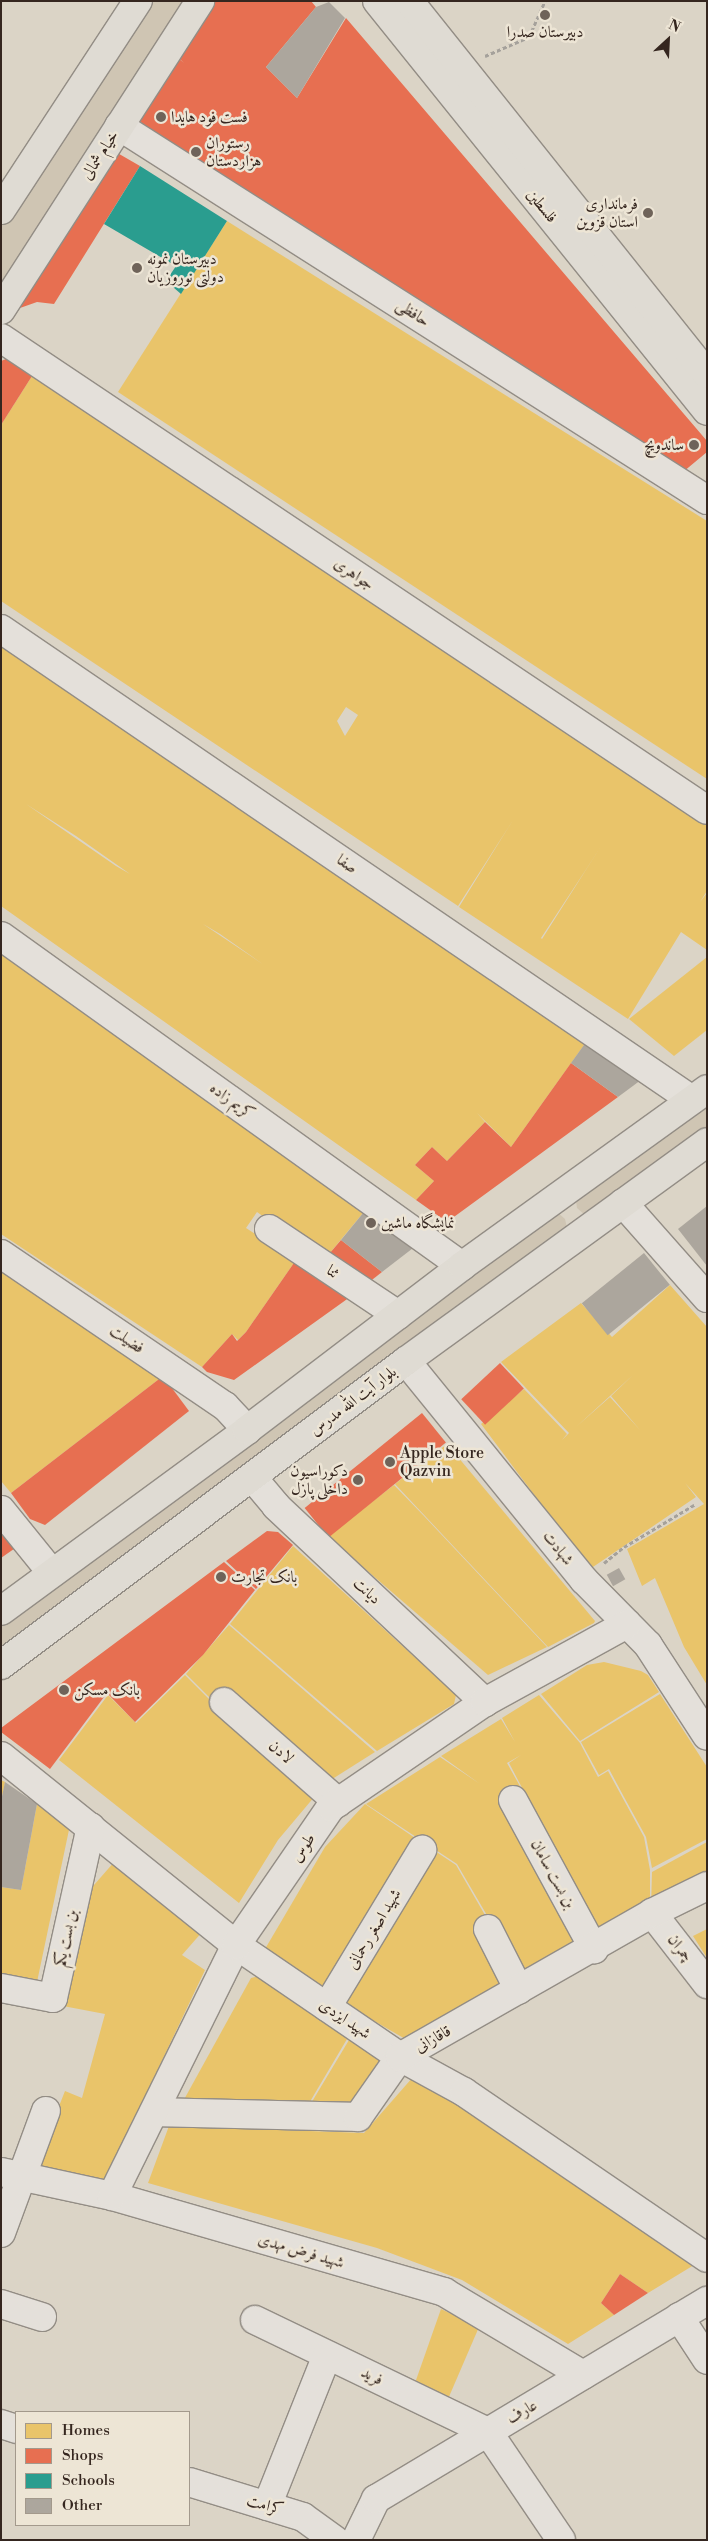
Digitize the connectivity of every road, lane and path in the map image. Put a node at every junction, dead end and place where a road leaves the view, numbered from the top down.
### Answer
1 (200, 1) edge
2 (377, 1) edge
3 (409, 1) edge
4 (545, 1) edge
5 (137, 2) edge
6 (465, 72) junction
7 (119, 126) junction
8 (1, 210) edge
9 (1, 310) edge
10 (1, 338) edge
11 (707, 374) edge
12 (707, 411) edge
13 (707, 500) edge
14 (1, 629) edge
15 (707, 810) edge
16 (1, 936) edge
17 (699, 1094) edge
18 (707, 1142) edge
19 (574, 1186) junction
20 (622, 1203) junction
21 (548, 1204) junction
22 (594, 1224) junction
23 (269, 1229) dead end
24 (570, 1241) junction
25 (1, 1254) edge
26 (462, 1266) junction
27 (707, 1298) edge
28 (398, 1315) junction
29 (406, 1361) junction
30 (247, 1430) junction
31 (252, 1477) junction
32 (694, 1505) dead end
33 (1, 1510) edge
34 (52, 1574) junction
35 (584, 1580) junction
36 (1, 1611) edge
37 (627, 1624) junction
38 (1, 1665) edge
39 (224, 1702) dead end
40 (485, 1702) junction
41 (707, 1736) edge
42 (1, 1756) edge
43 (513, 1800) dead end
44 (338, 1802) junction
45 (91, 1827) junction
46 (422, 1850) dead end
47 (707, 1886) edge
48 (652, 1913) junction
49 (488, 1929) dead end
50 (236, 1945) junction
51 (594, 1949) junction
52 (707, 1984) edge
53 (1, 1988) edge
54 (519, 1990) junction
55 (327, 2008) junction
56 (400, 2057) junction
57 (46, 2111) dead end
58 (155, 2112) junction
59 (11, 2175) edge
60 (112, 2196) junction
61 (1, 2233) edge
62 (707, 2258) edge
63 (707, 2301) edge
64 (1, 2304) edge
65 (42, 2317) dead end
66 (679, 2317) junction
67 (255, 2320) dead end
68 (327, 2355) junction
69 (707, 2360) edge
70 (583, 2375) junction
71 (1, 2424) edge
72 (15, 2429) edge
73 (488, 2432) junction
74 (190, 2482) edge
75 (267, 2506) junction
76 (353, 2539) edge
77 (561, 2540) edge

1 - 7 main road, خیام شمالی
2 - 12 main road, فلسطین
3 - 6 main road, فلسطین
4 - 6 path
5 - 8 main road
6 - 11 main road, فلسطین
7 - 9 main road, خیام شمالی
7 - 13 street, حافظی
10 - 15 street, جواهری
14 - 17 street, صفا
16 - 26 street, کریم زاده
17 - 19 main road
18 - 20 main road, بلوار آیت الله مدرس
19 - 21 main road
19 - 22 main road
20 - 22 main road, بلوار آیت الله مدرس
20 - 27 street
21 - 24 main road
21 - 26 main road
22 - 24 main road, بلوار آیت الله مدرس
23 - 28 street, ثنا
24 - 29 main road, بلوار آیت الله مدرس
25 - 30 street, فضیلت
26 - 28 main road
28 - 30 main road
29 - 31 main road, بلوار آیت الله مدرس
29 - 35 street, شهادت
30 - 34 main road
31 - 38 main road, بلوار آیت الله مدرس
31 - 40 street, دیانت
32 - 35 path
33 - 34 street
34 - 36 main road
35 - 37 street, شهادت
37 - 40 street, طوس
37 - 41 street, شهادت
39 - 44 street, لادن
40 - 44 street, طوس
42 - 45 street, شهید ایزدی
43 - 51 street, بن بست سامان
44 - 50 street, طوس
45 - 50 street, شهید ایزدی
45 - 53 street, بن بست یکم
46 - 55 street, شهید اصغر رحمانی
47 - 48 street, قاقازانی
48 - 51 street, قاقازانی
48 - 52 street, چمران
49 - 54 street
50 - 55 street, شهید ایزدی
50 - 58 street, طوس
51 - 54 street, قاقازانی
54 - 56 street, قاقازانی
55 - 56 street, شهید ایزدی
56 - 58 street, قاقازانی
56 - 62 street, شهید ایزدی
57 - 59 street
58 - 60 street, طوس
59 - 60 street, شهید فرض مهدی
59 - 61 street
60 - 70 street, شهید فرض مهدی
63 - 66 street, عارف
64 - 65 street
66 - 69 street
66 - 70 street, عارف
67 - 68 street, فرید
68 - 73 street, فرید
68 - 75 street
70 - 73 street, عارف
71 - 72 street
73 - 76 street, عارف
73 - 77 street
74 - 75 street, کرامت
75 - 76 street, کرامت

